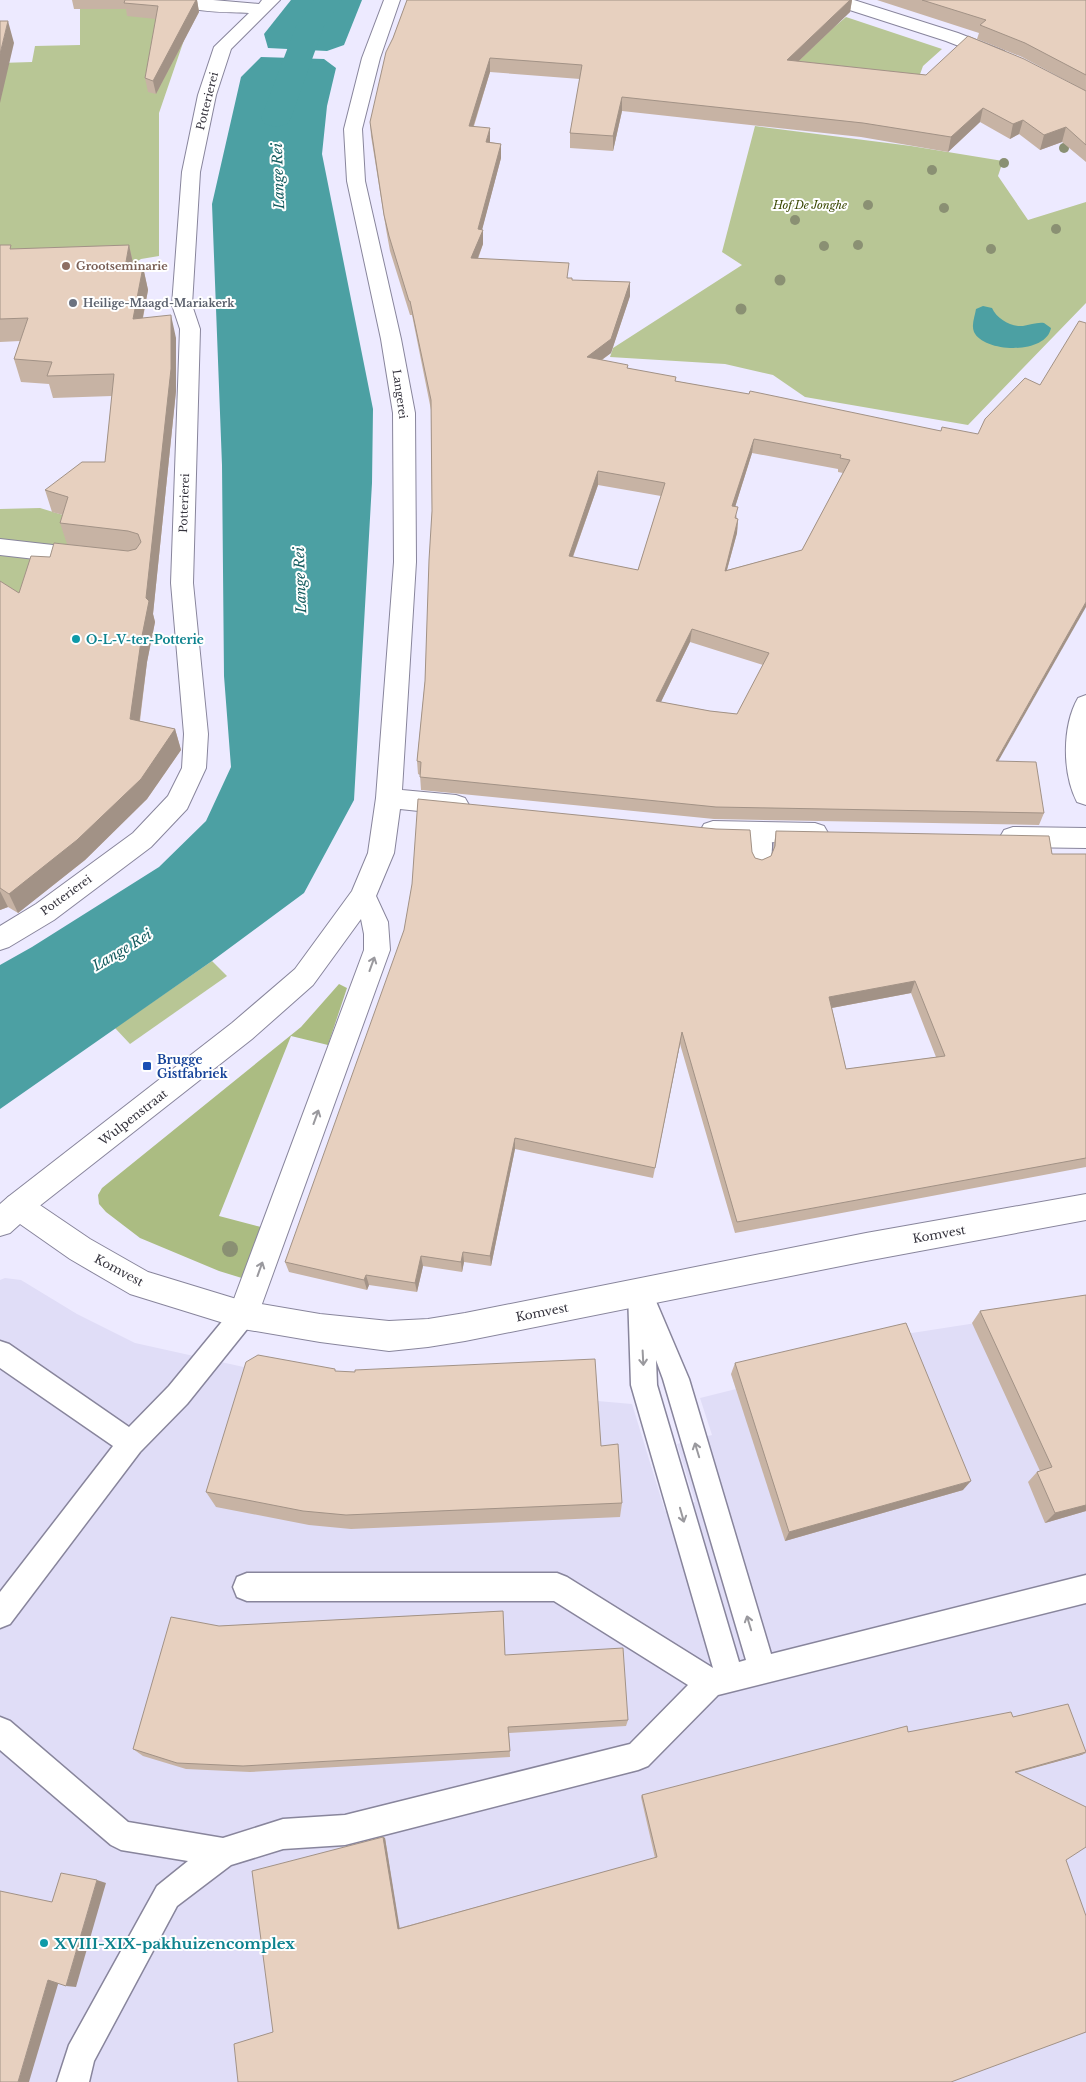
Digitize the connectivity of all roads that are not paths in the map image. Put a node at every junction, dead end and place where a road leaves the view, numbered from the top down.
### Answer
1 (180, 0) edge
2 (392, 0) edge
3 (837, 0) edge
4 (267, 4) edge
5 (1016, 63) edge
6 (0, 548) edge
7 (106, 559) edge
8 (1086, 704) edge
9 (1086, 796) edge
10 (389, 798) junction
11 (481, 807) edge
12 (694, 829) edge
13 (761, 831) junction
14 (837, 833) edge
15 (986, 836) edge
16 (1086, 838) edge
17 (760, 863) edge
18 (363, 896) junction
19 (0, 939) edge
20 (1086, 1207) edge
21 (9, 1215) edge
22 (640, 1292) junction
23 (243, 1315) junction
24 (0, 1353) edge
25 (131, 1443) junction
26 (247, 1587) dead end
27 (1086, 1589) edge
28 (0, 1614) edge
29 (762, 1670) junction
30 (720, 1680) junction
31 (0, 1731) edge
32 (223, 1853) junction
33 (73, 2082) edge

1 - 4 street
2 - 10 street, Langerei
3 - 5 street
4 - 19 street, Potterierei
6 - 7 street
8 - 9 street
10 - 11 street
10 - 18 street, Wulpenstraat
12 - 13 street
13 - 14 street
13 - 17 lane
15 - 16 street
18 - 21 street, Wulpenstraat
23 -> 18 street
20 - 22 street, Komvest
21 - 23 street, Komvest
22 - 23 street, Komvest
29 -> 22 lane
22 -> 30 lane
23 - 25 lane
24 - 25 lane
25 - 28 lane
26 - 30 lane
27 - 29 lane
29 - 30 lane
30 - 32 lane
31 - 32 lane
32 - 33 lane

